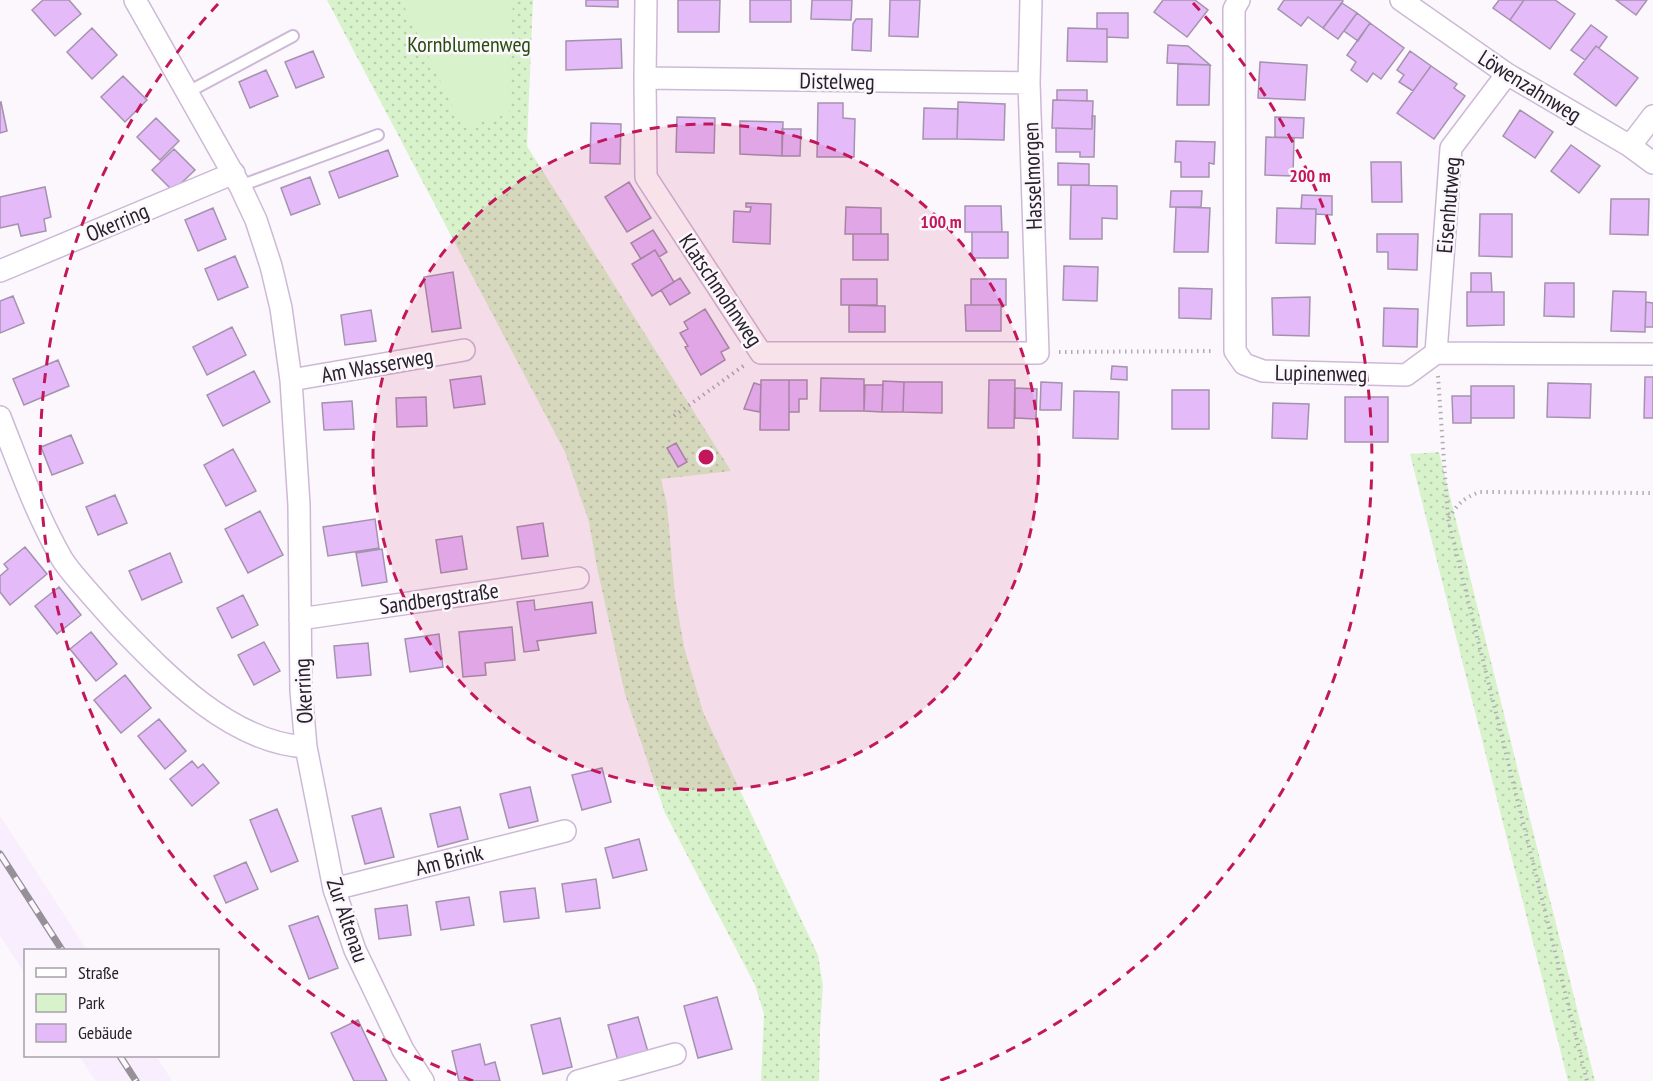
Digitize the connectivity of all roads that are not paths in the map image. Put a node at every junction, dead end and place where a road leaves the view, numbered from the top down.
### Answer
1 (135, 0) edge
2 (646, 0) edge
3 (1031, 0) edge
4 (1239, 0) edge
5 (1401, 0) edge
6 (292, 36) dead end
7 (1507, 74) junction
8 (645, 78) junction
9 (1029, 83) junction
10 (188, 92) junction
11 (1653, 116) edge
12 (378, 135) dead end
13 (1630, 146) junction
14 (1653, 163) edge
15 (237, 179) junction
16 (0, 271) edge
17 (464, 350) dead end
18 (1038, 353) joint
19 (1437, 353) junction
20 (1653, 354) edge
21 (291, 380) junction
22 (0, 417) edge
23 (578, 578) dead end
24 (300, 619) junction
25 (306, 747) junction
26 (565, 831) dead end
27 (334, 889) junction
28 (675, 1054) dead end
29 (423, 1081) edge
30 (578, 1081) edge

1 - 10 street, Okerring
2 - 8 street, Klatschmohnweg
3 - 9 street, Hasselmorgen
4 - 19 street, Lupinenweg
5 - 7 street, Löwenzahnweg
6 - 10 lane
7 - 13 street, Löwenzahnweg
7 - 19 street, Eisenhutweg
8 - 9 street, Distelweg
8 - 18 street, Klatschmohnweg
9 - 18 street, Hasselmorgen
10 - 15 street, Okerring
11 - 13 street
12 - 15 lane
13 - 14 street
15 - 16 street, Okerring
15 - 21 street, Okerring
17 - 21 street, Am Wasserweg
19 - 20 street
21 - 24 street, Okerring
22 - 25 street, Okerring
23 - 24 street, Sandbergstraße
24 - 25 street, Okerring
25 - 27 street, Zur Altenau
26 - 27 street, Am Brink
27 - 29 street, Zur Altenau
28 - 30 street

